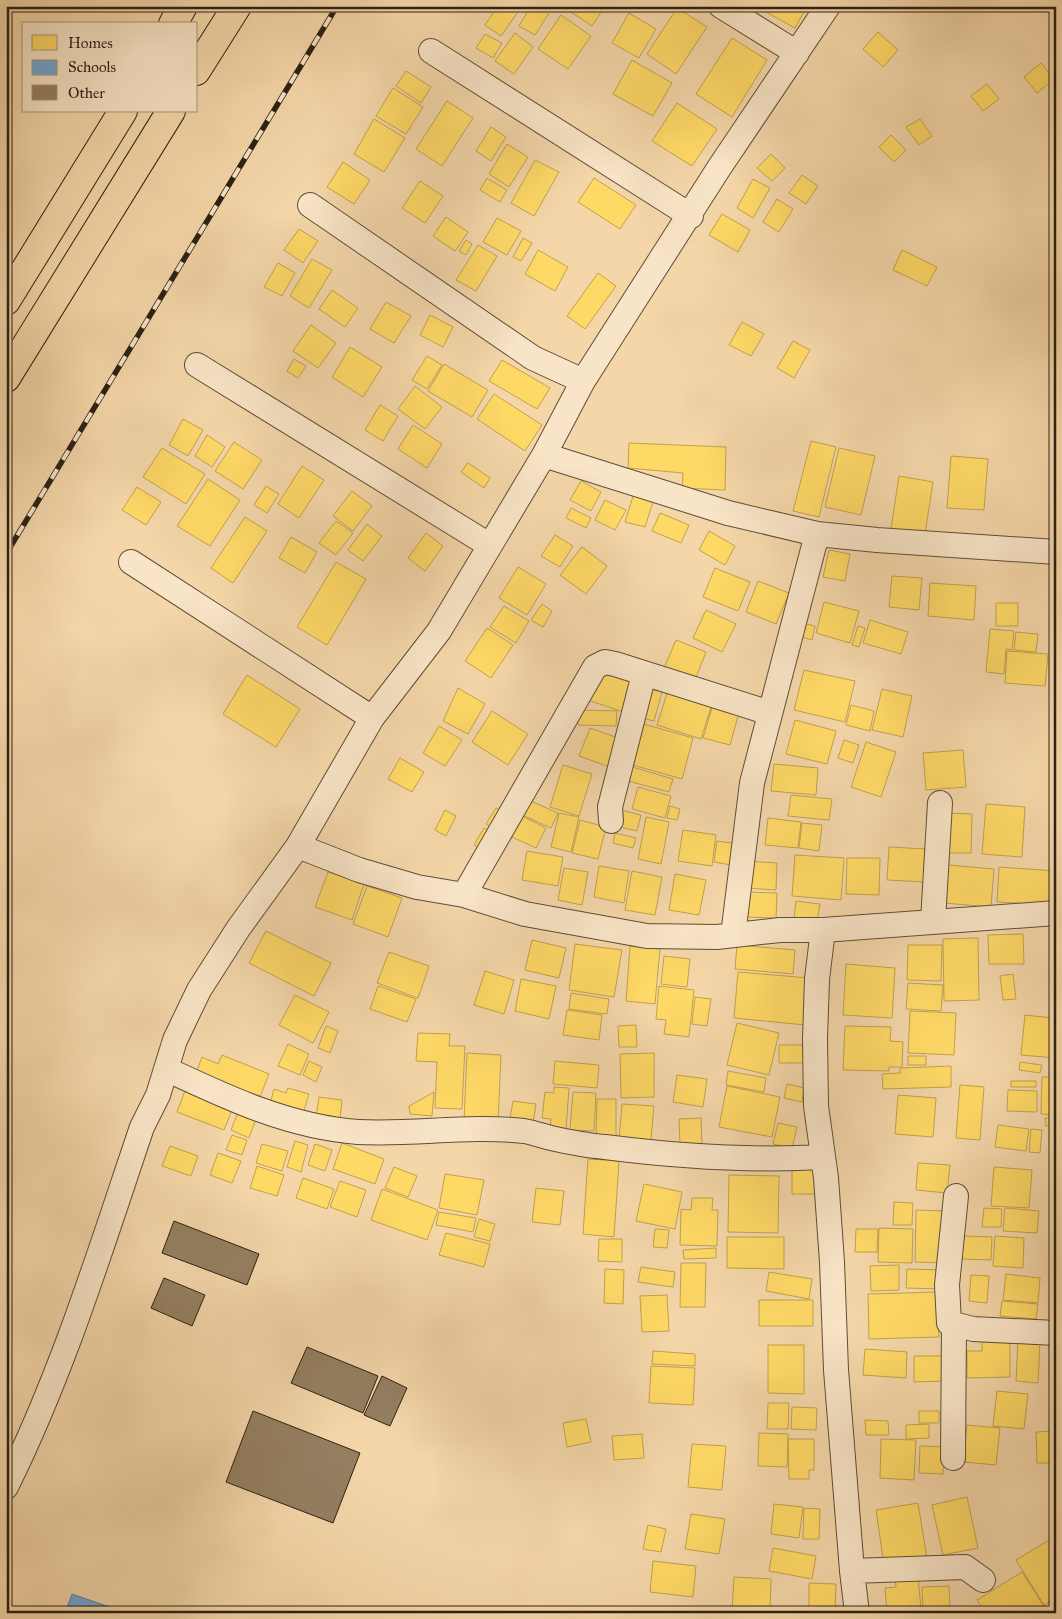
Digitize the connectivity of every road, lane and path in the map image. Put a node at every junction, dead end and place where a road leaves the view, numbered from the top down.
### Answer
1 (183, 6) edge
2 (237, 6) edge
3 (721, 6) edge
4 (828, 6) edge
5 (175, 22) edge
6 (432, 51) dead end
7 (797, 53) junction
8 (198, 68) edge
9 (122, 112) edge
10 (170, 112) edge
11 (310, 205) dead end
12 (691, 216) junction
13 (6, 301) edge
14 (198, 365) dead end
15 (6, 378) edge
16 (583, 381) junction
17 (544, 455) junction
18 (817, 534) junction
19 (489, 545) junction
20 (1056, 552) edge
21 (131, 562) dead end
22 (644, 674) junction
23 (770, 713) junction
24 (372, 718) junction
25 (940, 802) dead end
26 (610, 821) dead end
27 (298, 846) junction
28 (464, 895) junction
29 (1056, 913) edge
30 (933, 921) junction
31 (822, 930) junction
32 (733, 935) junction
33 (166, 1068) junction
34 (824, 1157) junction
35 (956, 1196) dead end
36 (954, 1325) junction
37 (1056, 1333) edge
38 (953, 1458) dead end
39 (6, 1487) edge
40 (852, 1571) junction
41 (983, 1580) dead end
42 (858, 1613) edge

1 - 5 main road
2 - 8 main road
3 - 7 street
4 - 7 street
6 - 12 street
7 - 12 street
9 - 13 main road
10 - 15 main road
11 - 16 street
12 - 16 street
14 - 19 street
16 - 17 street
17 - 18 street
17 - 19 street
18 - 20 street
18 - 23 street
19 - 24 street
21 - 24 street
22 - 23 street
22 - 26 street
22 - 28 street
23 - 32 street
24 - 27 street
25 - 30 street
27 - 28 street
27 - 33 street
28 - 32 street
29 - 30 street
30 - 31 street
31 - 32 street
31 - 34 street
33 - 34 street
33 - 39 street
34 - 40 street
35 - 36 street
36 - 37 street
36 - 38 street
40 - 41 street
40 - 42 street

